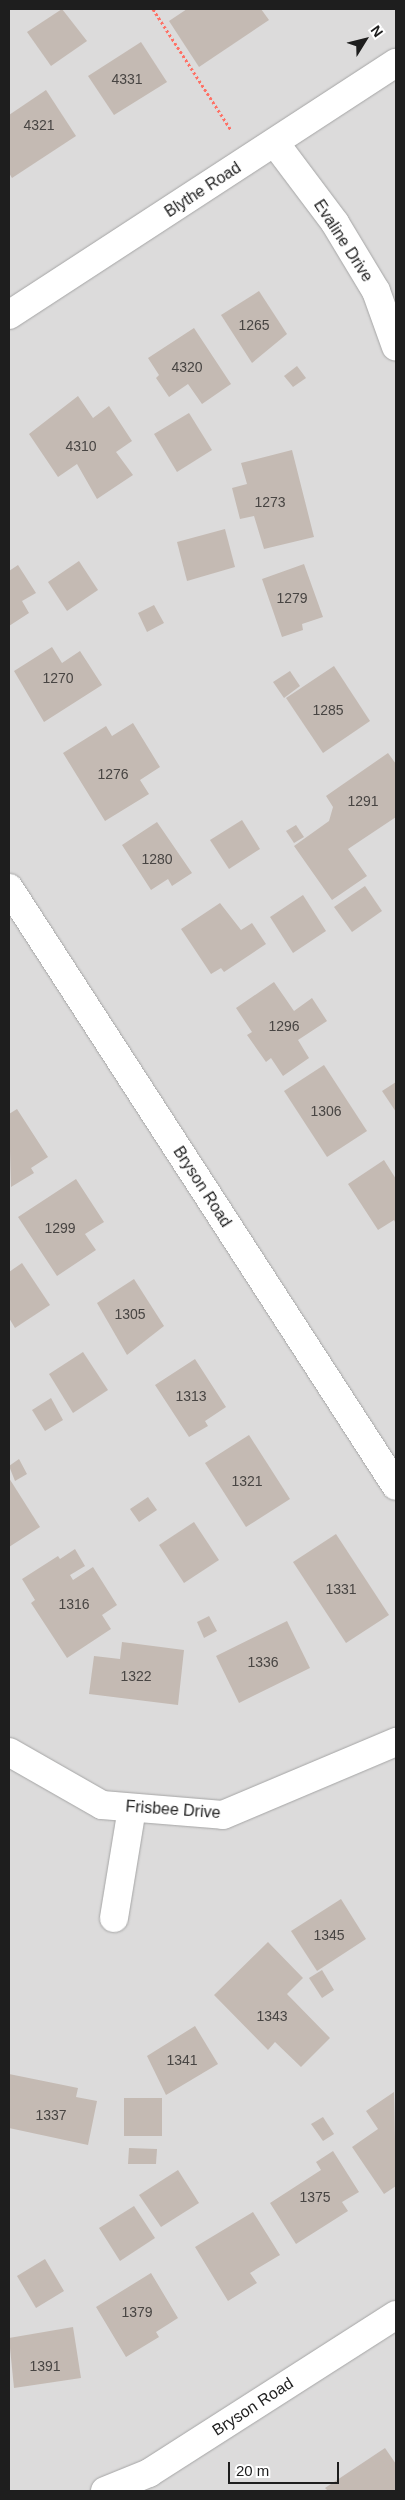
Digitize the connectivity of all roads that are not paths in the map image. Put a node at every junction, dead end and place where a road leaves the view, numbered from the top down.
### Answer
1 (396, 63) edge
2 (275, 143) junction
3 (9, 315) edge
4 (396, 347) edge
5 (9, 888) edge
6 (396, 1486) edge
7 (396, 1742) edge
8 (9, 1752) edge
9 (132, 1808) junction
10 (114, 1918) dead end
11 (396, 2314) edge
12 (105, 2491) edge

1 - 2 street, Blythe Road
2 - 3 street, Blythe Road
2 - 4 street, Evaline Drive
5 - 6 street, Bryson Road
7 - 9 street, Frisbee Drive
8 - 9 street, Frisbee Drive
9 - 10 street
11 - 12 street, Bryson Road

